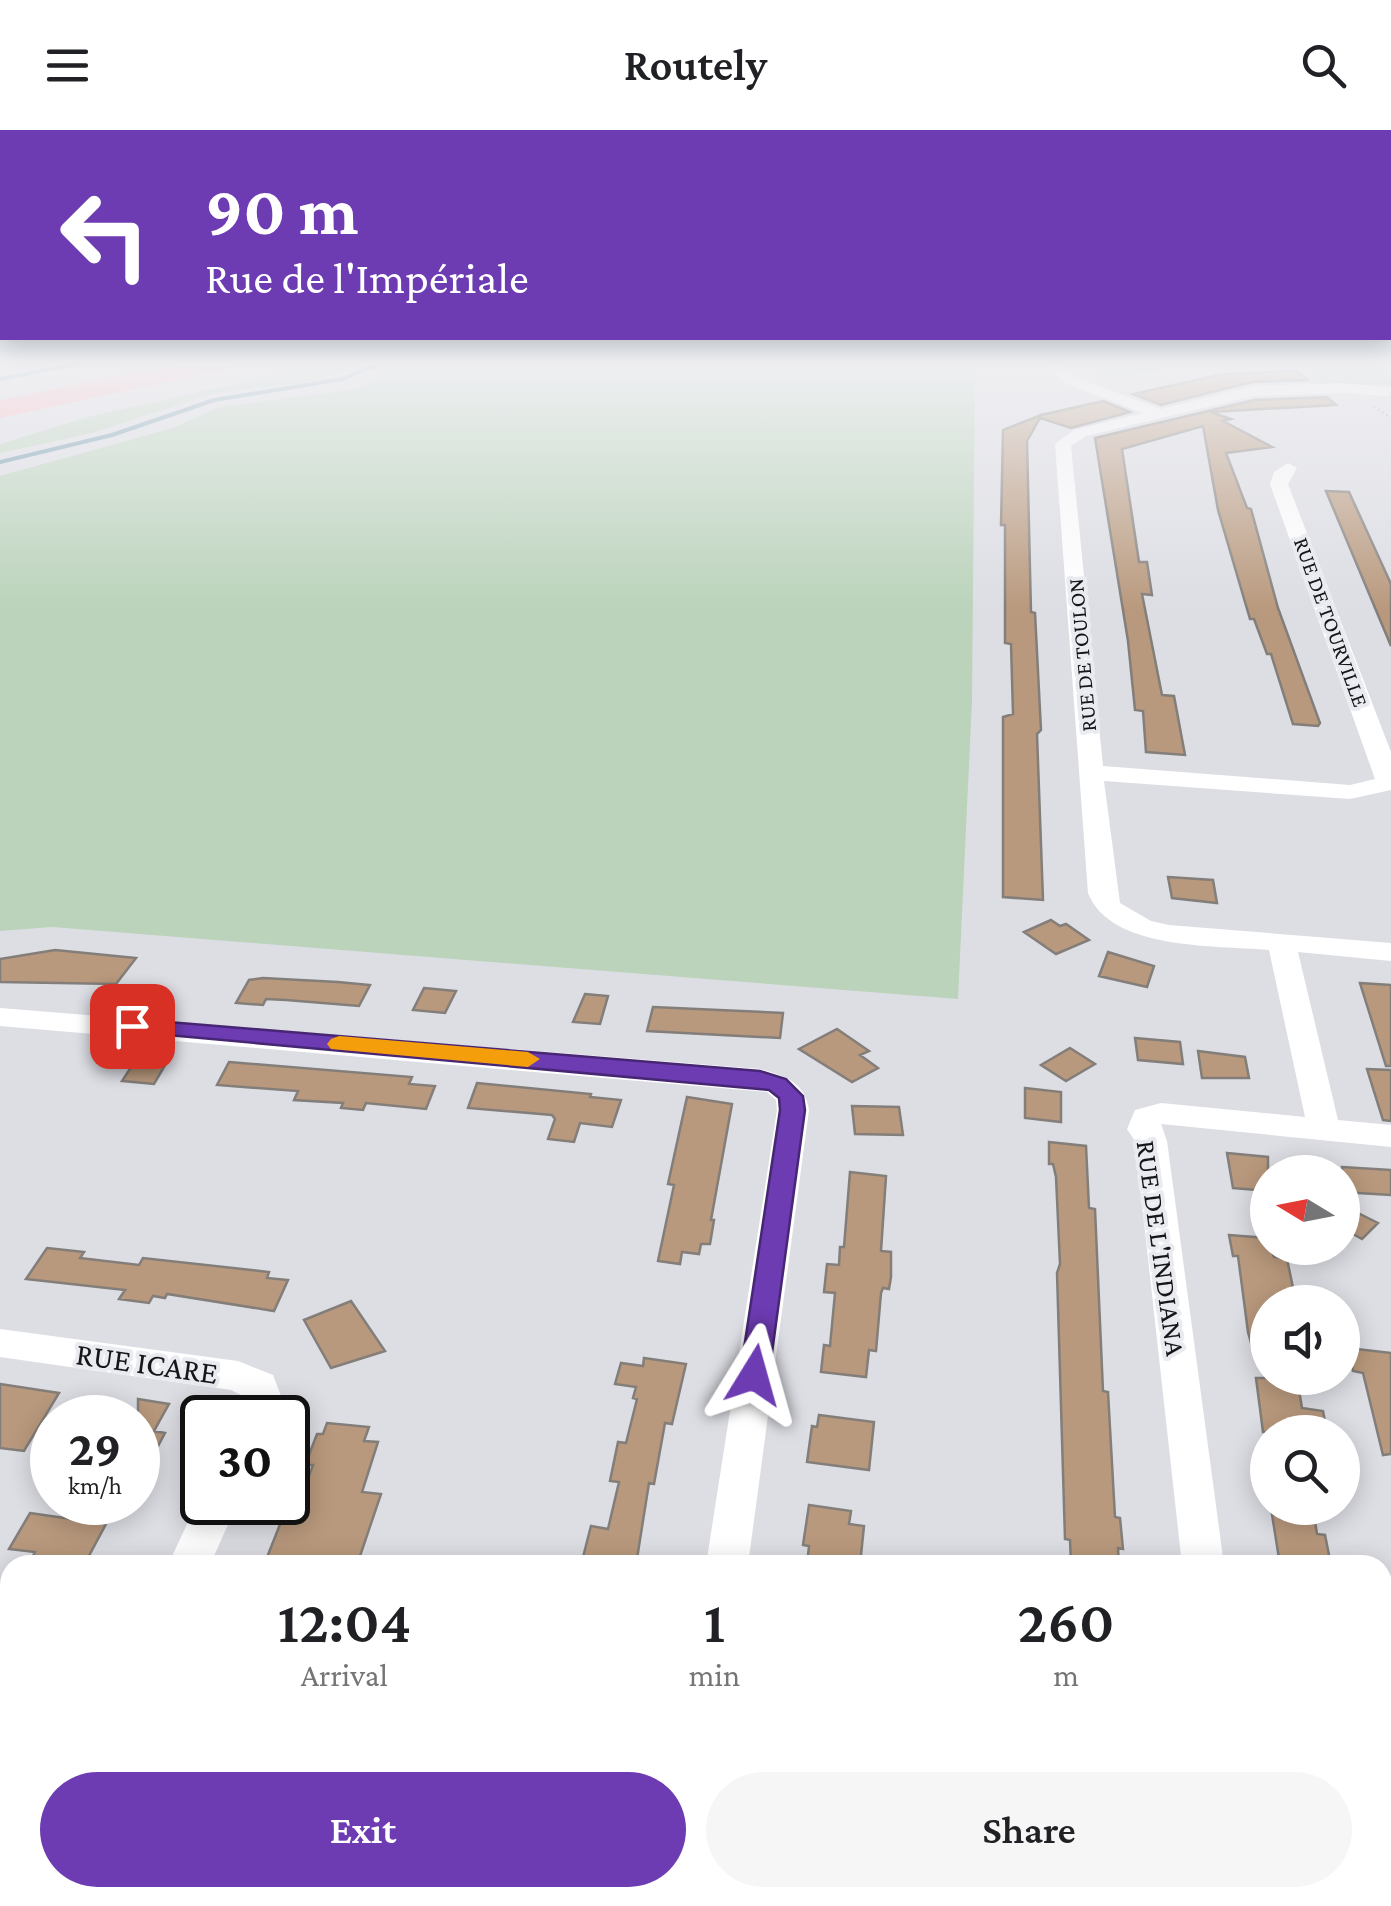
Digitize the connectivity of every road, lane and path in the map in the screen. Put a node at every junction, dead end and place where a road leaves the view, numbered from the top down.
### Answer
1 (1063, 444) edge
2 (1288, 468) dead end
3 (1093, 773) junction
4 (1281, 942) junction
5 (1391, 952) edge
6 (0, 1017) edge
7 (1324, 1130) junction
8 (1391, 1136) edge
9 (0, 1343) edge
10 (262, 1395) edge
11 (207, 1525) edge
12 (194, 1555) edge
13 (728, 1555) edge
14 (1202, 1555) edge

1 - 3 street, RUE DE TOULON
2 - 3 street, RUE DE TOURVILLE
3 - 4 street, RUE DE TOULON
4 - 5 street, RUE DE TOULON
4 - 7 street
6 - 13 street
7 - 8 street, RUE DE L'INDIANA
7 - 14 street, RUE DE L'INDIANA
9 - 10 street, RUE ICARE
11 - 12 street

